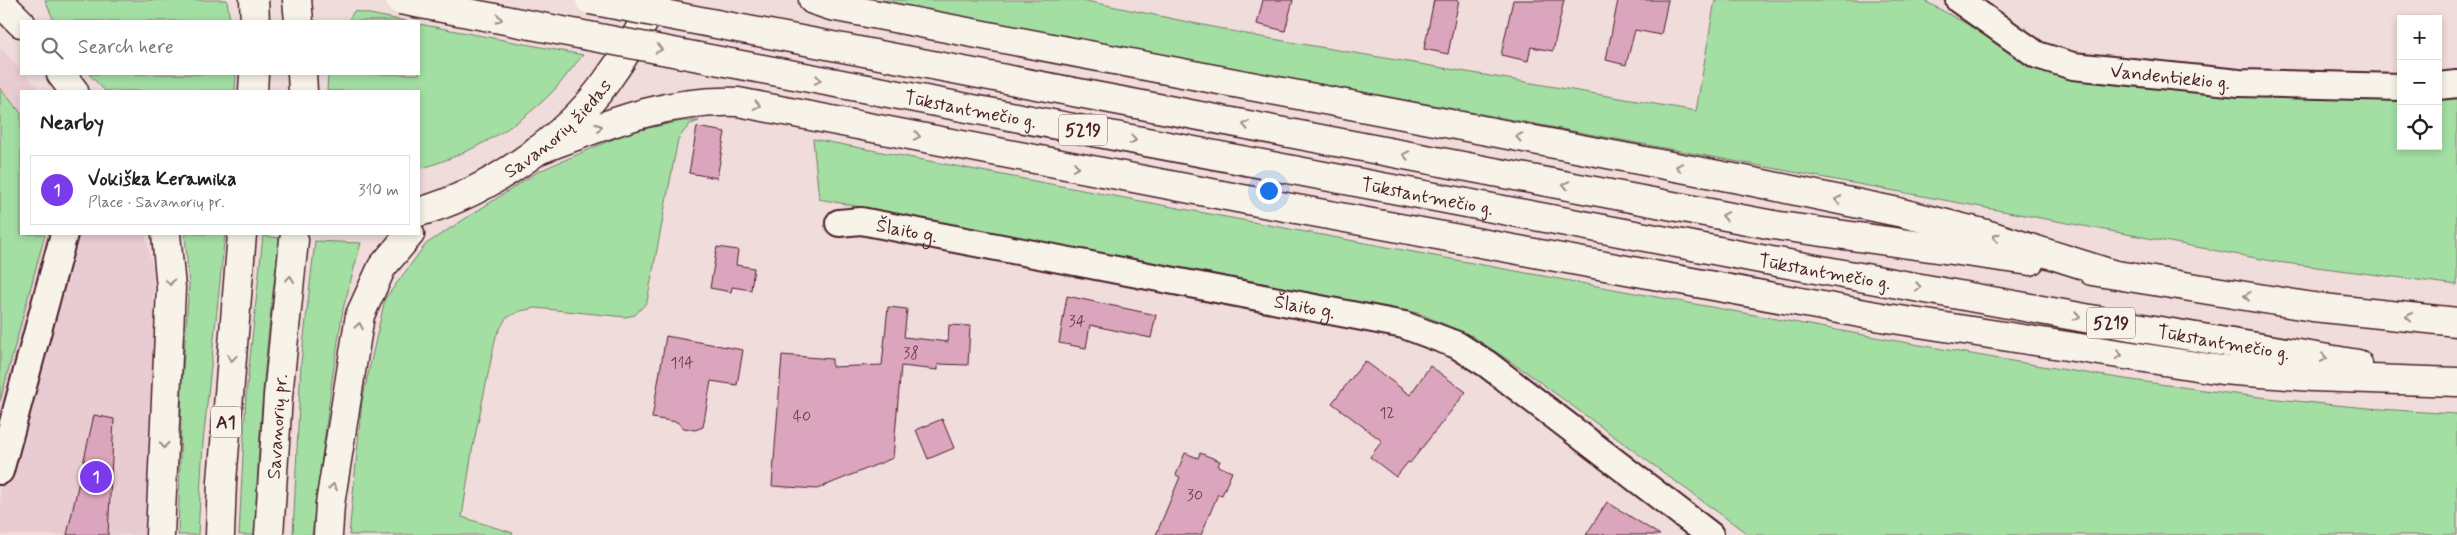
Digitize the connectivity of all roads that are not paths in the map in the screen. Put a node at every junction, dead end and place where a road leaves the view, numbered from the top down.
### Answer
1 (14, 0) edge
2 (254, 0) edge
3 (297, 0) edge
4 (400, 0) edge
5 (590, 0) edge
6 (655, 0) edge
7 (813, 0) edge
8 (1959, 0) edge
9 (0, 2) edge
10 (20, 20) edge
11 (21, 20) edge
12 (255, 20) edge
13 (299, 20) edge
14 (62, 75) edge
15 (254, 75) edge
16 (302, 75) edge
17 (2457, 84) edge
18 (2442, 86) edge
19 (2397, 87) edge
20 (73, 90) edge
21 (253, 90) edge
22 (303, 90) edge
23 (536, 150) junction
24 (429, 209) edge
25 (420, 223) edge
26 (839, 223) dead end
27 (64, 235) edge
28 (166, 235) edge
29 (242, 235) edge
30 (409, 235) edge
31 (294, 240) dead end
32 (2109, 273) junction
33 (2457, 322) edge
34 (2457, 381) edge
35 (0, 471) edge
36 (160, 535) edge
37 (220, 535) edge
38 (269, 535) edge
39 (328, 535) edge
40 (1710, 535) edge

1 - 11 highway
2 - 12 highway
3 - 13 highway
4 -> 34 highway, Tūkstantmečio g. / 5219, bridge
32 -> 5 highway, Tūkstantmečio g. / 5219, bridge
6 - 23 highway, Savanorių žiedas
32 -> 7 highway
8 - 19 street, Vandentiekio g.
9 - 10 highway
14 - 20 highway
15 - 21 highway
16 - 22 highway
17 - 18 street
23 - 24 highway, Savanorių žiedas
23 -> 34 highway
24 - 25 highway, Savanorių žiedas
26 - 40 street, Šlaito g.
27 - 35 street
28 -> 36 highway
29 -> 37 highway, A1
39 -> 30 highway
38 -> 31 highway, Savanorių pr.
33 -> 32 highway, Tūkstantmečio g. / 5219

